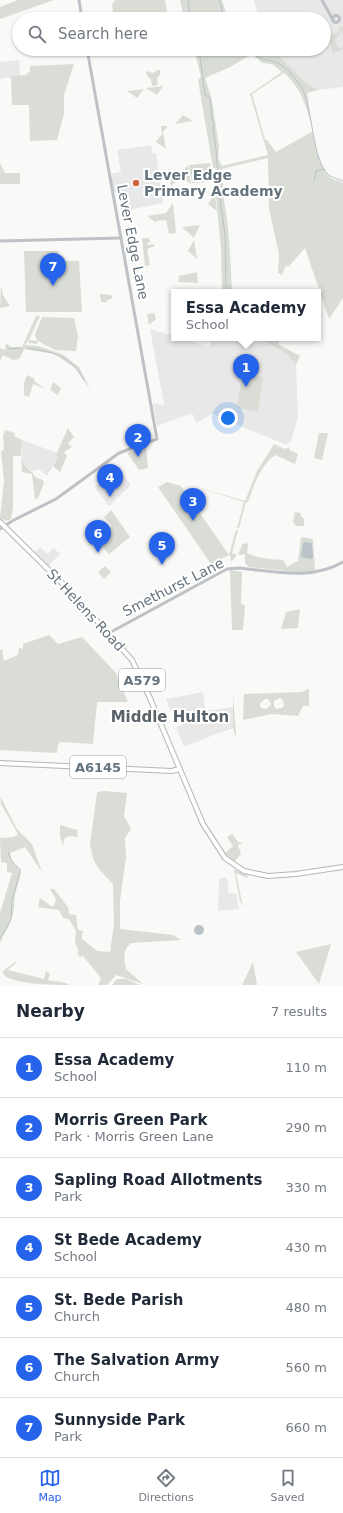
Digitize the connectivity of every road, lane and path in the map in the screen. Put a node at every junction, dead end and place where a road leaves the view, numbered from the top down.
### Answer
1 (79, 0) edge
2 (322, 0) edge
3 (327, 9) junction
4 (81, 12) edge
5 (329, 12) edge
6 (335, 15) junction
7 (331, 16) edge
8 (333, 20) junction
9 (341, 22) edge
10 (87, 56) edge
11 (121, 238) junction
12 (0, 241) edge
13 (0, 522) edge
14 (4, 526) junction
15 (0, 529) edge
16 (343, 562) edge
17 (109, 633) junction
18 (0, 762) edge
19 (179, 769) junction
20 (343, 867) edge

1 - 4 street
2 - 3 street
3 - 5 street
3 - 6 street
6 - 8 street
6 - 9 street
7 - 8 street
8 - 9 street
10 - 11 street, Lever Edge Lane
11 - 12 street
11 - 14 street, Lever Edge Lane
13 - 14 main road, St Helens Road / A579
14 - 15 street
14 - 17 main road, St Helens Road / A579
16 - 17 street, Smethurst Lane
17 - 19 main road, St Helens Road / A579
18 - 19 main road, A6145
19 - 20 main road, St Helens Road / A579

